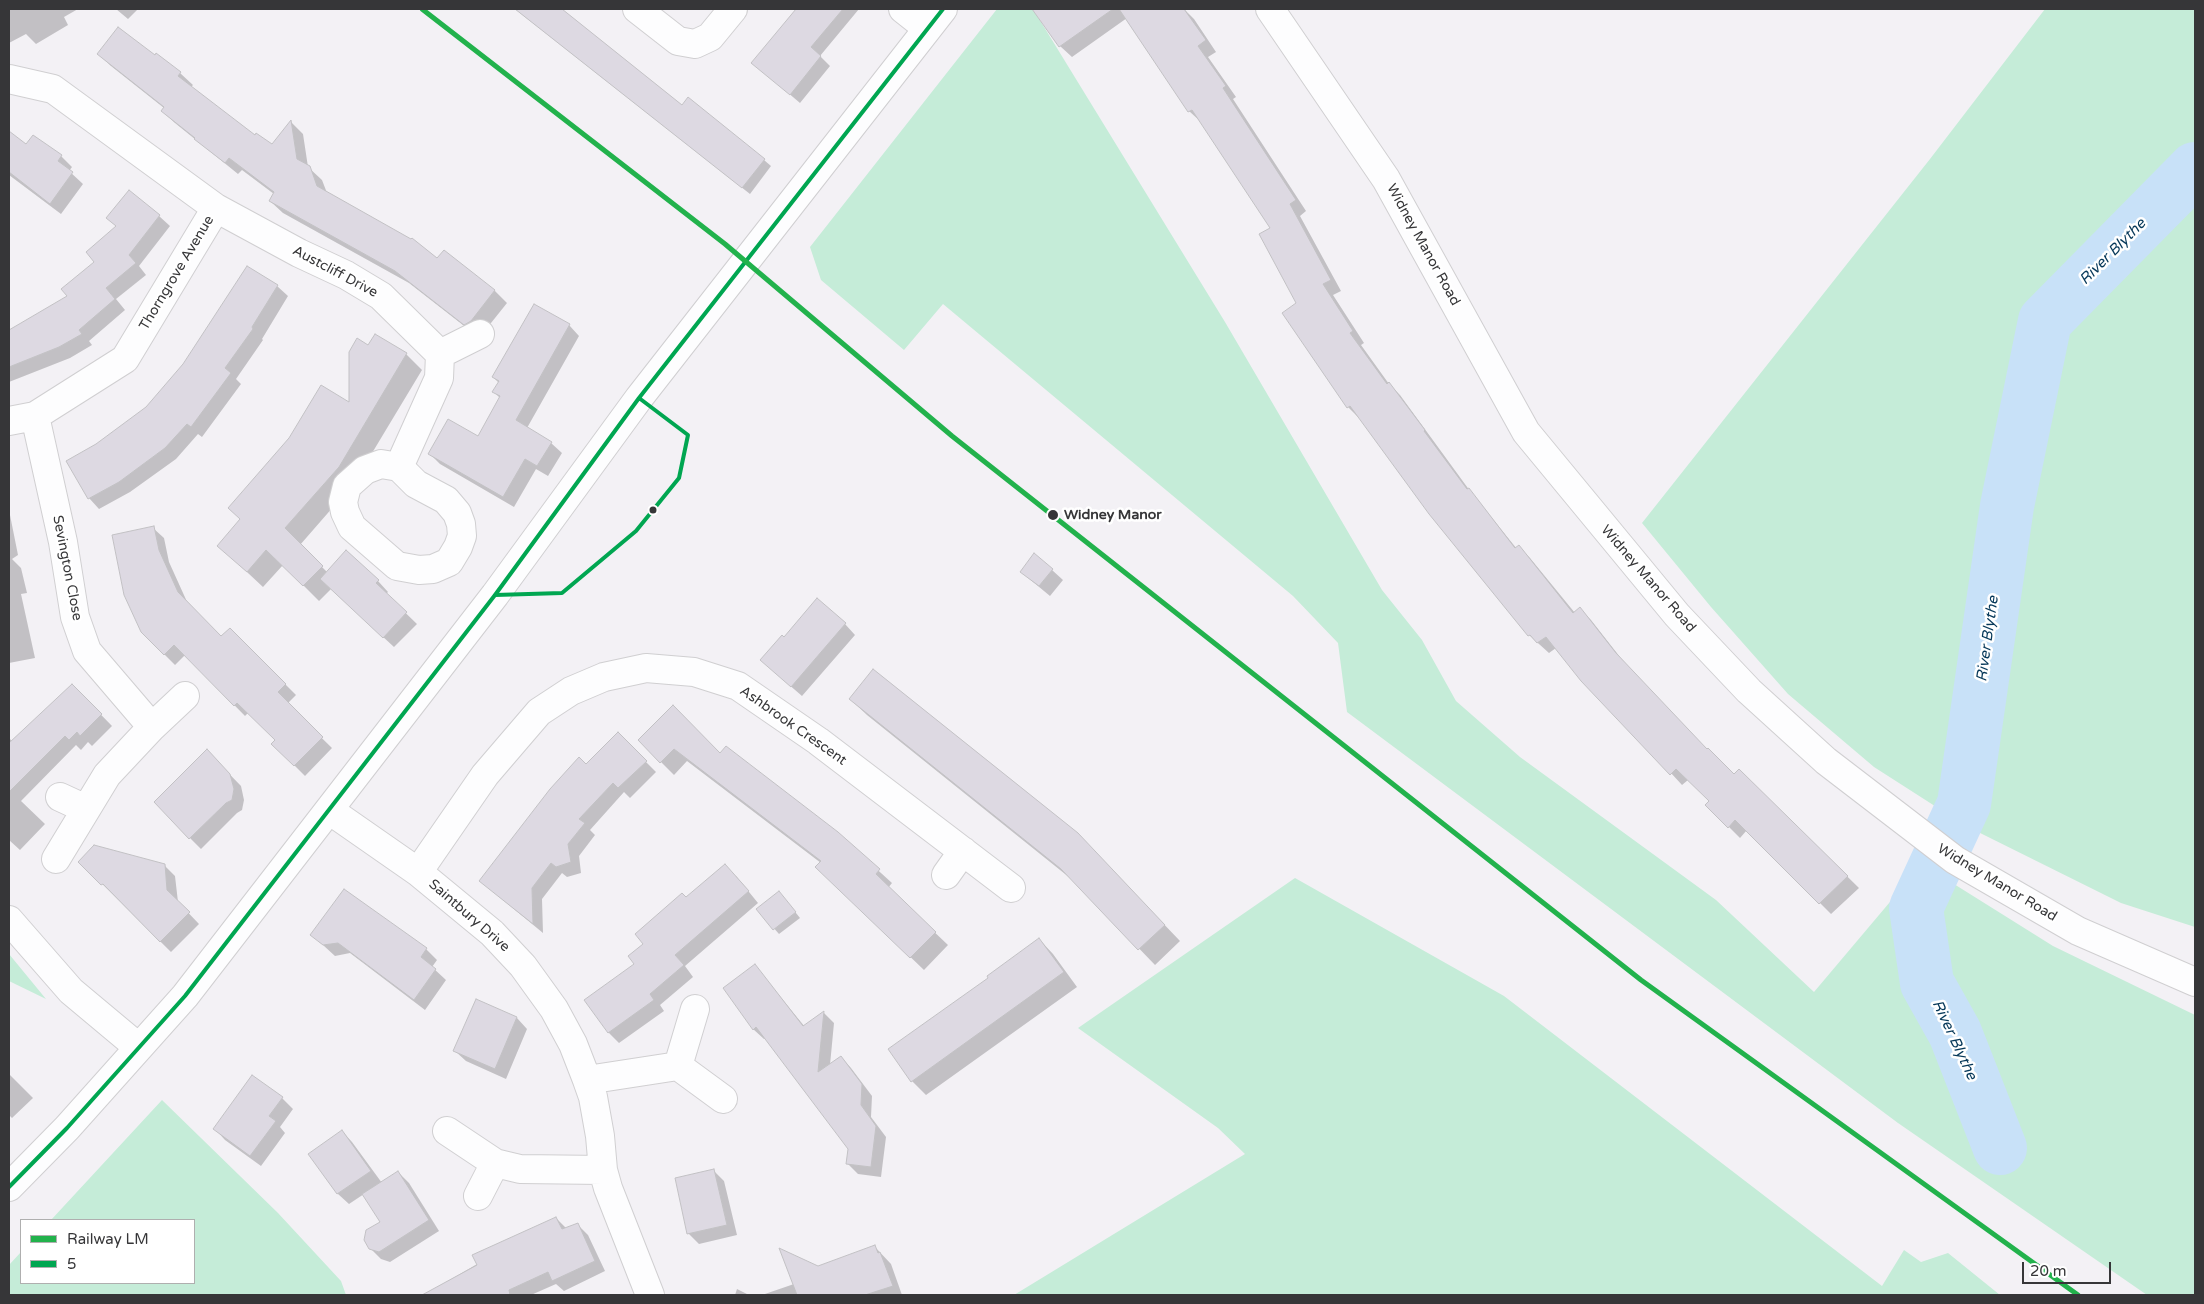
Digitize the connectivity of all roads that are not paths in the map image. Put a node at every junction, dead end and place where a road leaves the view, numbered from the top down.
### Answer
1 (637, 9) edge
2 (733, 9) edge
3 (903, 9) edge
4 (1270, 9) edge
5 (935, 18) edge
6 (9, 79) edge
7 (216, 208) junction
8 (480, 334) dead end
9 (440, 354) junction
10 (22, 419) edge
11 (399, 467) dead end
12 (185, 696) dead end
13 (152, 727) junction
14 (60, 797) dead end
15 (86, 809) junction
16 (329, 810) junction
17 (963, 850) junction
18 (56, 859) dead end
19 (418, 872) junction
20 (946, 875) dead end
21 (1011, 888) dead end
22 (9, 920) edge
23 (2195, 982) edge
24 (695, 1009) dead end
25 (138, 1047) junction
26 (678, 1066) junction
27 (587, 1080) junction
28 (723, 1099) dead end
29 (447, 1131) dead end
30 (495, 1163) junction
31 (603, 1170) junction
32 (9, 1187) edge
33 (478, 1196) dead end
34 (650, 1295) edge

1 - 2 street
3 - 5 street
4 - 23 street, Widney Manor Road
5 - 16 street
6 - 7 street, Thorngrove Avenue
7 - 9 street, Austcliff Drive
7 - 10 street, Thorngrove Avenue
8 - 9 street
9 - 11 street
10 - 13 street, Sevington Close
12 - 13 street
13 - 15 street
14 - 15 street
15 - 18 street
16 - 19 street, Saintbury Drive
16 - 25 street
17 - 19 street, Ashbrook Crescent
17 - 20 street
17 - 21 street, Ashbrook Crescent
19 - 27 street, Saintbury Drive
22 - 25 street
24 - 26 street
25 - 32 street
26 - 27 street
26 - 28 street
27 - 31 street, Saintbury Drive
29 - 30 street
30 - 31 street
30 - 33 street
31 - 34 street, Saintbury Drive

